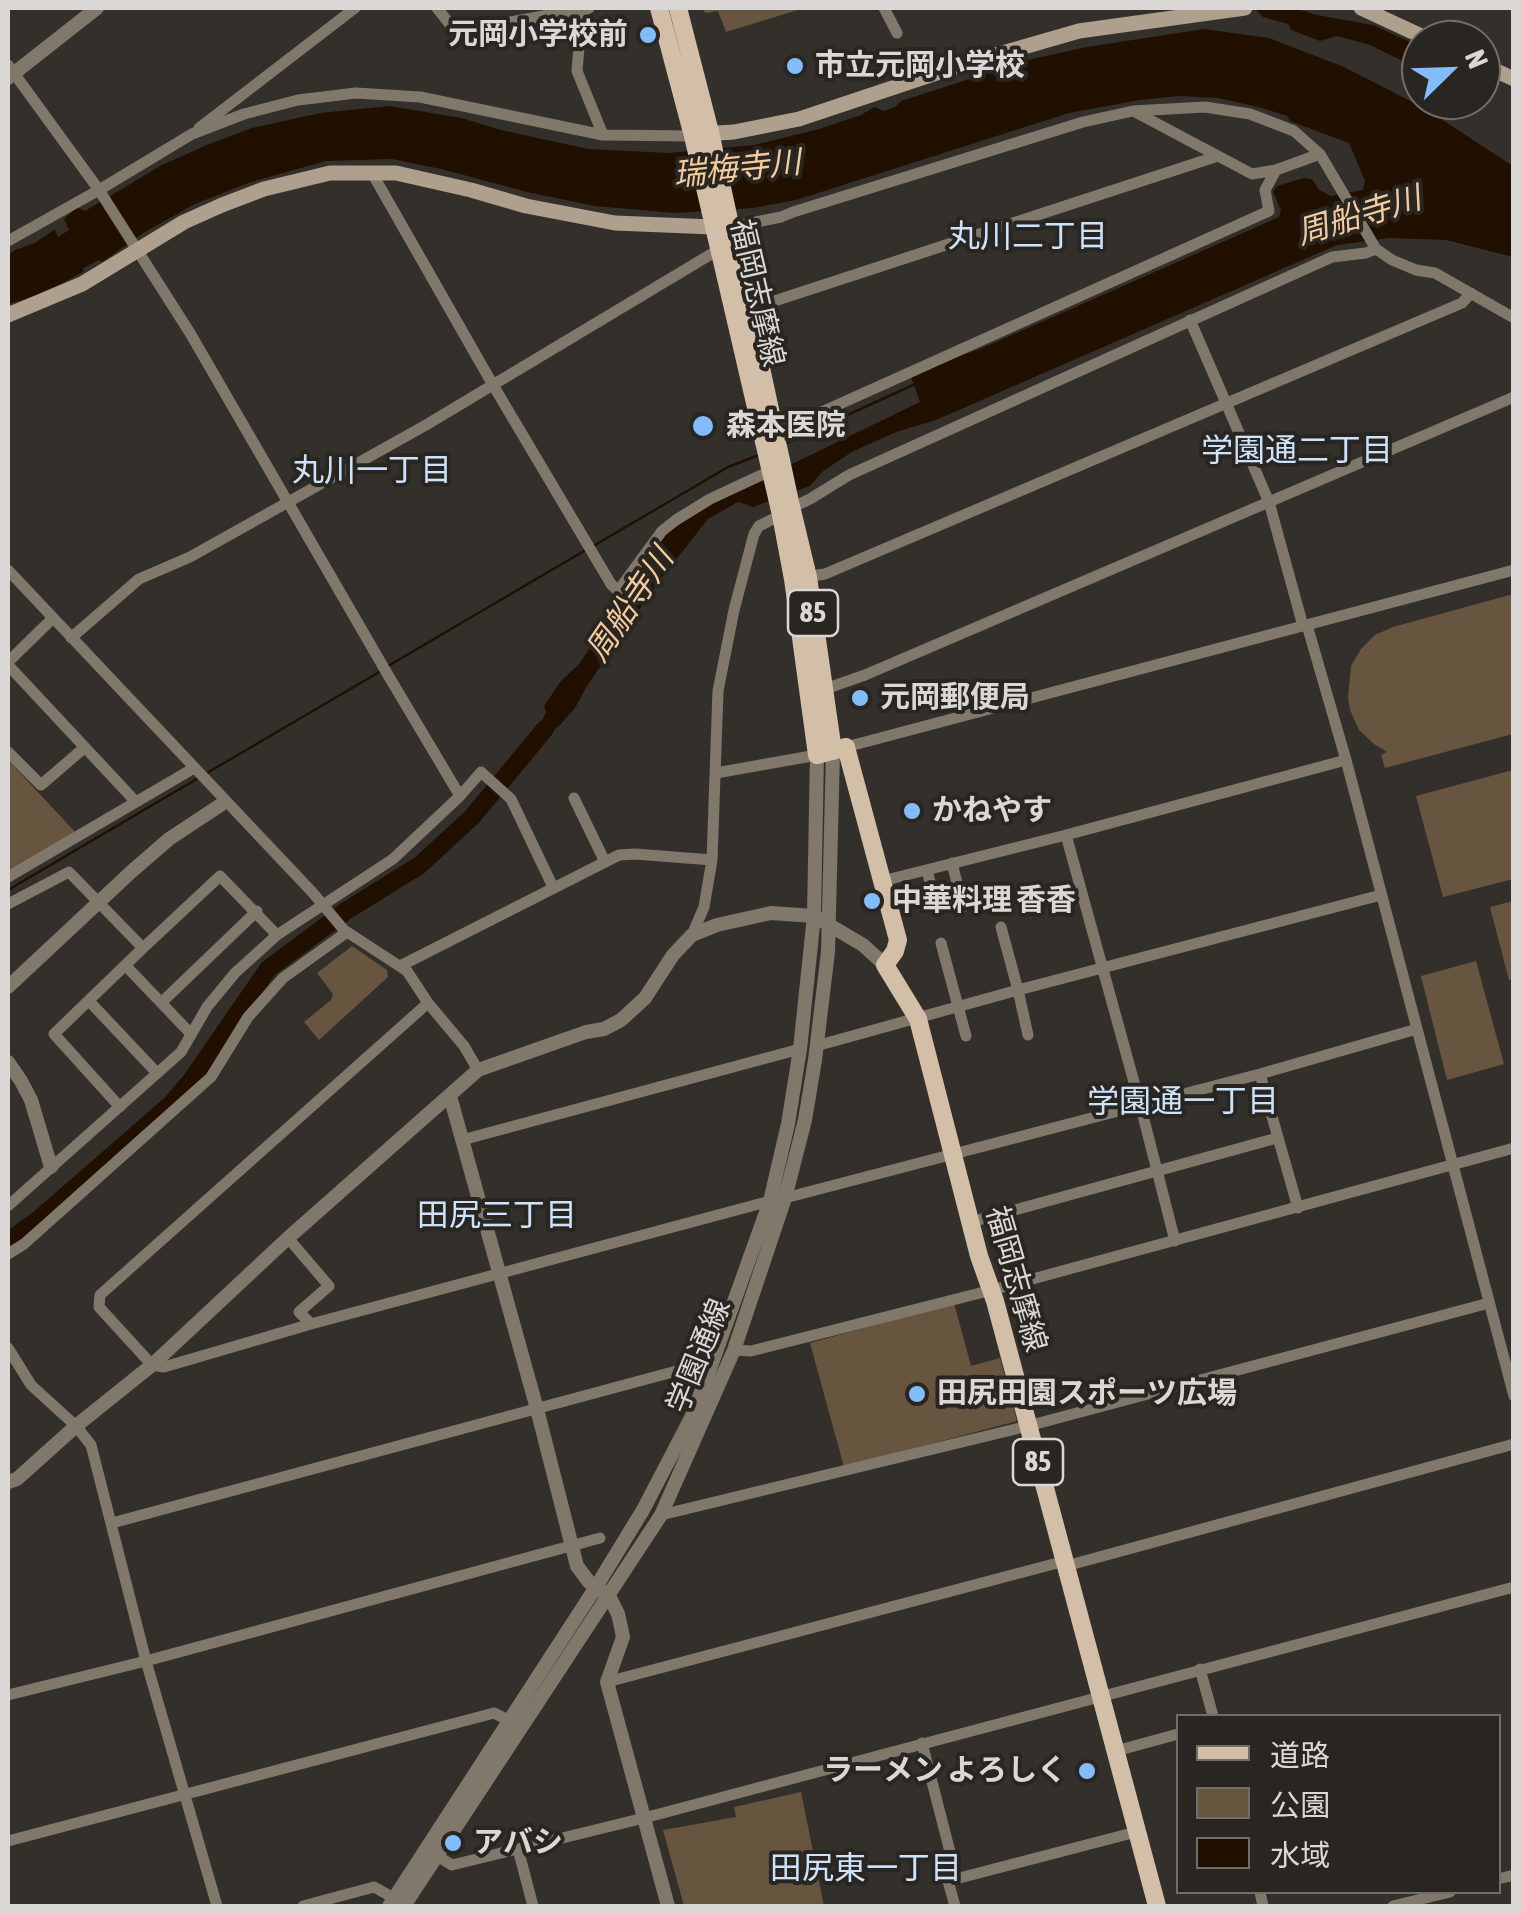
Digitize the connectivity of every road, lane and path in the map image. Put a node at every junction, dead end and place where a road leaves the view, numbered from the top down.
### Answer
1 (97, 8) edge
2 (354, 8) edge
3 (438, 8) edge
4 (659, 8) edge
5 (678, 8) edge
6 (884, 8) edge
7 (1235, 8) edge
8 (1361, 8) edge
9 (586, 10) edge
10 (1401, 27) edge
11 (897, 33) dead end
12 (10, 72) edge
13 (1133, 111) junction
14 (192, 134) junction
15 (701, 134) junction
16 (604, 135) junction
17 (1320, 154) junction
18 (1218, 156) junction
19 (1276, 170) junction
20 (372, 172) junction
21 (99, 190) junction
22 (722, 227) junction
23 (8, 241) edge
24 (1376, 249) junction
25 (137, 250) junction
26 (718, 250) junction
27 (1471, 293) junction
28 (740, 307) junction
29 (8, 315) edge
30 (1514, 318) edge
31 (1190, 320) junction
32 (493, 385) junction
33 (1514, 397) edge
34 (1224, 403) junction
35 (769, 436) junction
36 (770, 471) junction
37 (289, 501) junction
38 (1269, 502) junction
39 (787, 509) junction
40 (1514, 570) edge
41 (8, 572) edge
42 (801, 578) junction
43 (53, 618) junction
44 (1305, 626) junction
45 (71, 638) junction
46 (8, 663) edge
47 (825, 689) junction
48 (84, 748) junction
49 (832, 751) junction
50 (8, 752) edge
51 (1346, 760) junction
52 (194, 768) junction
53 (716, 773) junction
54 (460, 796) junction
55 (574, 798) dead end
56 (136, 802) junction
57 (226, 802) junction
58 (1066, 835) junction
59 (712, 860) junction
60 (605, 862) junction
61 (952, 864) junction
62 (927, 870) junction
63 (8, 877) edge
64 (882, 880) junction
65 (553, 887) junction
66 (1381, 895) junction
67 (98, 902) junction
68 (936, 902) dead end
69 (8, 904) edge
70 (323, 906) junction
71 (963, 907) dead end
72 (256, 911) junction
73 (821, 919) junction
74 (1000, 928) dead end
75 (345, 931) junction
76 (278, 935) junction
77 (692, 936) junction
78 (941, 942) dead end
79 (143, 948) junction
80 (402, 965) junction
81 (885, 965) junction
82 (126, 966) junction
83 (1104, 969) junction
84 (8, 987) edge
85 (1018, 990) junction
86 (89, 1001) junction
87 (162, 1002) junction
88 (428, 1002) junction
89 (957, 1006) junction
90 (918, 1019) junction
91 (1418, 1029) junction
92 (191, 1034) junction
93 (966, 1036) dead end
94 (1028, 1036) dead end
95 (816, 1046) junction
96 (800, 1049) junction
97 (8, 1062) edge
98 (478, 1070) junction
99 (157, 1073) junction
100 (1260, 1074) junction
101 (450, 1096) junction
102 (1140, 1104) junction
103 (120, 1107) junction
104 (1277, 1138) junction
105 (462, 1140) junction
106 (1514, 1148) edge
107 (954, 1154) junction
108 (1453, 1165) junction
109 (52, 1167) junction
110 (1158, 1172) junction
111 (778, 1199) junction
112 (8, 1206) edge
113 (1298, 1208) junction
114 (970, 1222) junction
115 (288, 1238) junction
116 (1175, 1241) junction
117 (8, 1254) edge
118 (500, 1273) junction
119 (992, 1290) junction
120 (1489, 1303) junction
121 (311, 1324) junction
122 (8, 1348) edge
123 (734, 1350) junction
124 (152, 1365) junction
125 (710, 1369) junction
126 (1514, 1396) edge
127 (537, 1409) junction
128 (76, 1426) junction
129 (1028, 1426) junction
130 (1514, 1444) edge
131 (8, 1482) edge
132 (661, 1515) junction
133 (112, 1523) junction
134 (600, 1538) dead end
135 (571, 1546) junction
136 (1065, 1564) junction
137 (1514, 1586) edge
138 (602, 1591) junction
139 (146, 1661) junction
140 (1200, 1670) junction
141 (608, 1682) junction
142 (8, 1695) edge
143 (1100, 1696) junction
144 (1212, 1714) edge
145 (510, 1720) junction
146 (1176, 1735) edge
147 (922, 1743) junction
148 (1116, 1751) junction
149 (184, 1796) junction
150 (644, 1818) junction
151 (1136, 1832) junction
152 (8, 1841) edge
153 (518, 1849) junction
154 (437, 1856) junction
155 (957, 1879) junction
156 (1442, 1894) edge
157 (395, 1904) edge
158 (218, 1906) edge
159 (303, 1906) edge
160 (533, 1906) edge
161 (668, 1906) edge
162 (955, 1906) edge
163 (1157, 1906) edge
164 (1393, 1906) edge

1 - 12 street
2 - 14 street
3 - 9 street
4 - 15 main road, 福岡志摩線 / 85
5 - 15 main road, 福岡志摩線 / 85
6 - 11 street
7 - 15 main road
8 - 10 main road
9 - 16 street
12 - 21 street
13 - 17 street
13 - 18 street
13 - 22 street
14 - 16 street
14 - 21 street
15 - 16 street
15 - 22 main road, 福岡志摩線 / 85
17 - 19 street
17 - 24 street
18 - 19 street
18 - 28 street
19 - 35 street
20 - 22 main road
20 - 25 main road
20 - 32 street
21 - 23 street
21 - 25 street
22 - 26 main road, 福岡志摩線 / 85
22 - 28 main road, 福岡志摩線 / 85
24 - 27 street
24 - 31 street
25 - 29 main road
25 - 37 street
26 - 28 main road, 福岡志摩線 / 85
26 - 32 street
27 - 30 street
27 - 34 street
28 - 35 main road, 福岡志摩線 / 85
31 - 34 street
31 - 39 street
32 - 36 street
32 - 37 street
33 - 38 street
34 - 38 street
34 - 42 street
35 - 36 main road, 福岡志摩線 / 85
35 - 39 main road, 85
36 - 39 main road, 福岡志摩線 / 85
37 - 45 street
37 - 54 street
38 - 44 street
38 - 47 street
39 - 42 main road, 福岡志摩線 / 85
39 - 53 street
40 - 44 street
41 - 43 street
42 - 47 main road, 福岡志摩線 / 85
42 - 49 main road, 福岡志摩線 / 85
43 - 45 street
43 - 46 street
44 - 49 street
44 - 51 street
45 - 52 street
46 - 48 street
47 - 49 main road, 福岡志摩線 / 85
48 - 50 street
48 - 56 street
49 - 53 street
49 - 64 main road, 福岡志摩線 / 85
49 - 73 street, 学園通線
51 - 58 street
51 - 66 street
52 - 56 street
52 - 57 street
53 - 59 street
54 - 65 street
54 - 70 street
55 - 60 street
56 - 63 street
57 - 67 street
57 - 70 street
58 - 61 street
58 - 83 street
59 - 60 street
59 - 77 street
60 - 65 street
61 - 62 street
61 - 71 street
62 - 64 street
62 - 68 street
64 - 81 main road, 福岡志摩線 / 85
65 - 80 street
66 - 83 street
66 - 91 street
67 - 69 street
67 - 79 street
67 - 84 street
70 - 75 street
70 - 76 street
72 - 76 street
72 - 79 street
72 - 87 street
73 - 77 street
73 - 81 street
73 - 95 street, 学園通線
73 - 96 street, 学園通線
74 - 85 street
75 - 80 street
75 - 117 street
76 - 92 street
77 - 98 street
78 - 89 street
79 - 82 street
80 - 88 street
81 - 90 main road, 福岡志摩線 / 85
82 - 86 street
82 - 87 street
83 - 85 street
83 - 102 street
85 - 89 street
85 - 94 street
86 - 99 street
86 - 103 street
87 - 92 street
88 - 98 street
88 - 124 street
89 - 90 street
89 - 93 street
90 - 95 street
90 - 107 main road, 福岡志摩線 / 85
91 - 100 street
91 - 108 street
92 - 99 street
95 - 111 street, 学園通線
96 - 105 street
96 - 111 street, 学園通線
97 - 109 street
98 - 101 street
99 - 103 street
100 - 102 street
100 - 104 street
101 - 105 street
101 - 115 street
102 - 107 street
102 - 110 street
103 - 109 street
104 - 110 street
104 - 113 street
105 - 118 street
106 - 108 street
107 - 111 street
107 - 114 main road, 福岡志摩線 / 85
108 - 113 street
108 - 120 street
109 - 112 street
110 - 114 street
110 - 116 street
111 - 118 street
111 - 123 street, 学園通線
111 - 125 street, 学園通線
113 - 116 street
114 - 119 main road, 福岡志摩線 / 85
115 - 121 street
115 - 124 street
116 - 119 street
118 - 121 street
118 - 127 street
119 - 123 street
119 - 129 main road, 福岡志摩線 / 85
120 - 126 street
120 - 129 street
121 - 124 street
122 - 128 street
123 - 132 street, 学園通線
124 - 128 street
125 - 127 street
125 - 138 street, 学園通線
127 - 133 street
127 - 135 street
128 - 131 street
128 - 133 street
129 - 132 street
129 - 136 main road, 福岡志摩線 / 85
130 - 136 street
132 - 138 street, 学園通線
133 - 139 street
134 - 135 street
135 - 138 street
135 - 139 street
136 - 141 street
136 - 143 main road, 福岡志摩線 / 85
137 - 140 street
138 - 141 street
138 - 145 street, 学園通線
138 - 154 street, 学園通線
139 - 142 street
139 - 149 street
140 - 143 street
140 - 144 street
141 - 150 street
143 - 147 street
143 - 148 main road, 福岡志摩線 / 85
145 - 149 street
145 - 157 street, 学園通線
146 - 148 street
147 - 150 street
147 - 155 street
148 - 151 main road, 福岡志摩線 / 85
149 - 152 street
149 - 158 street
150 - 153 street
150 - 161 street
151 - 155 street
151 - 163 main road, 福岡志摩線 / 85
153 - 154 street
153 - 160 street
154 - 157 street, 学園通線
155 - 162 street
156 - 164 street
157 - 159 street

